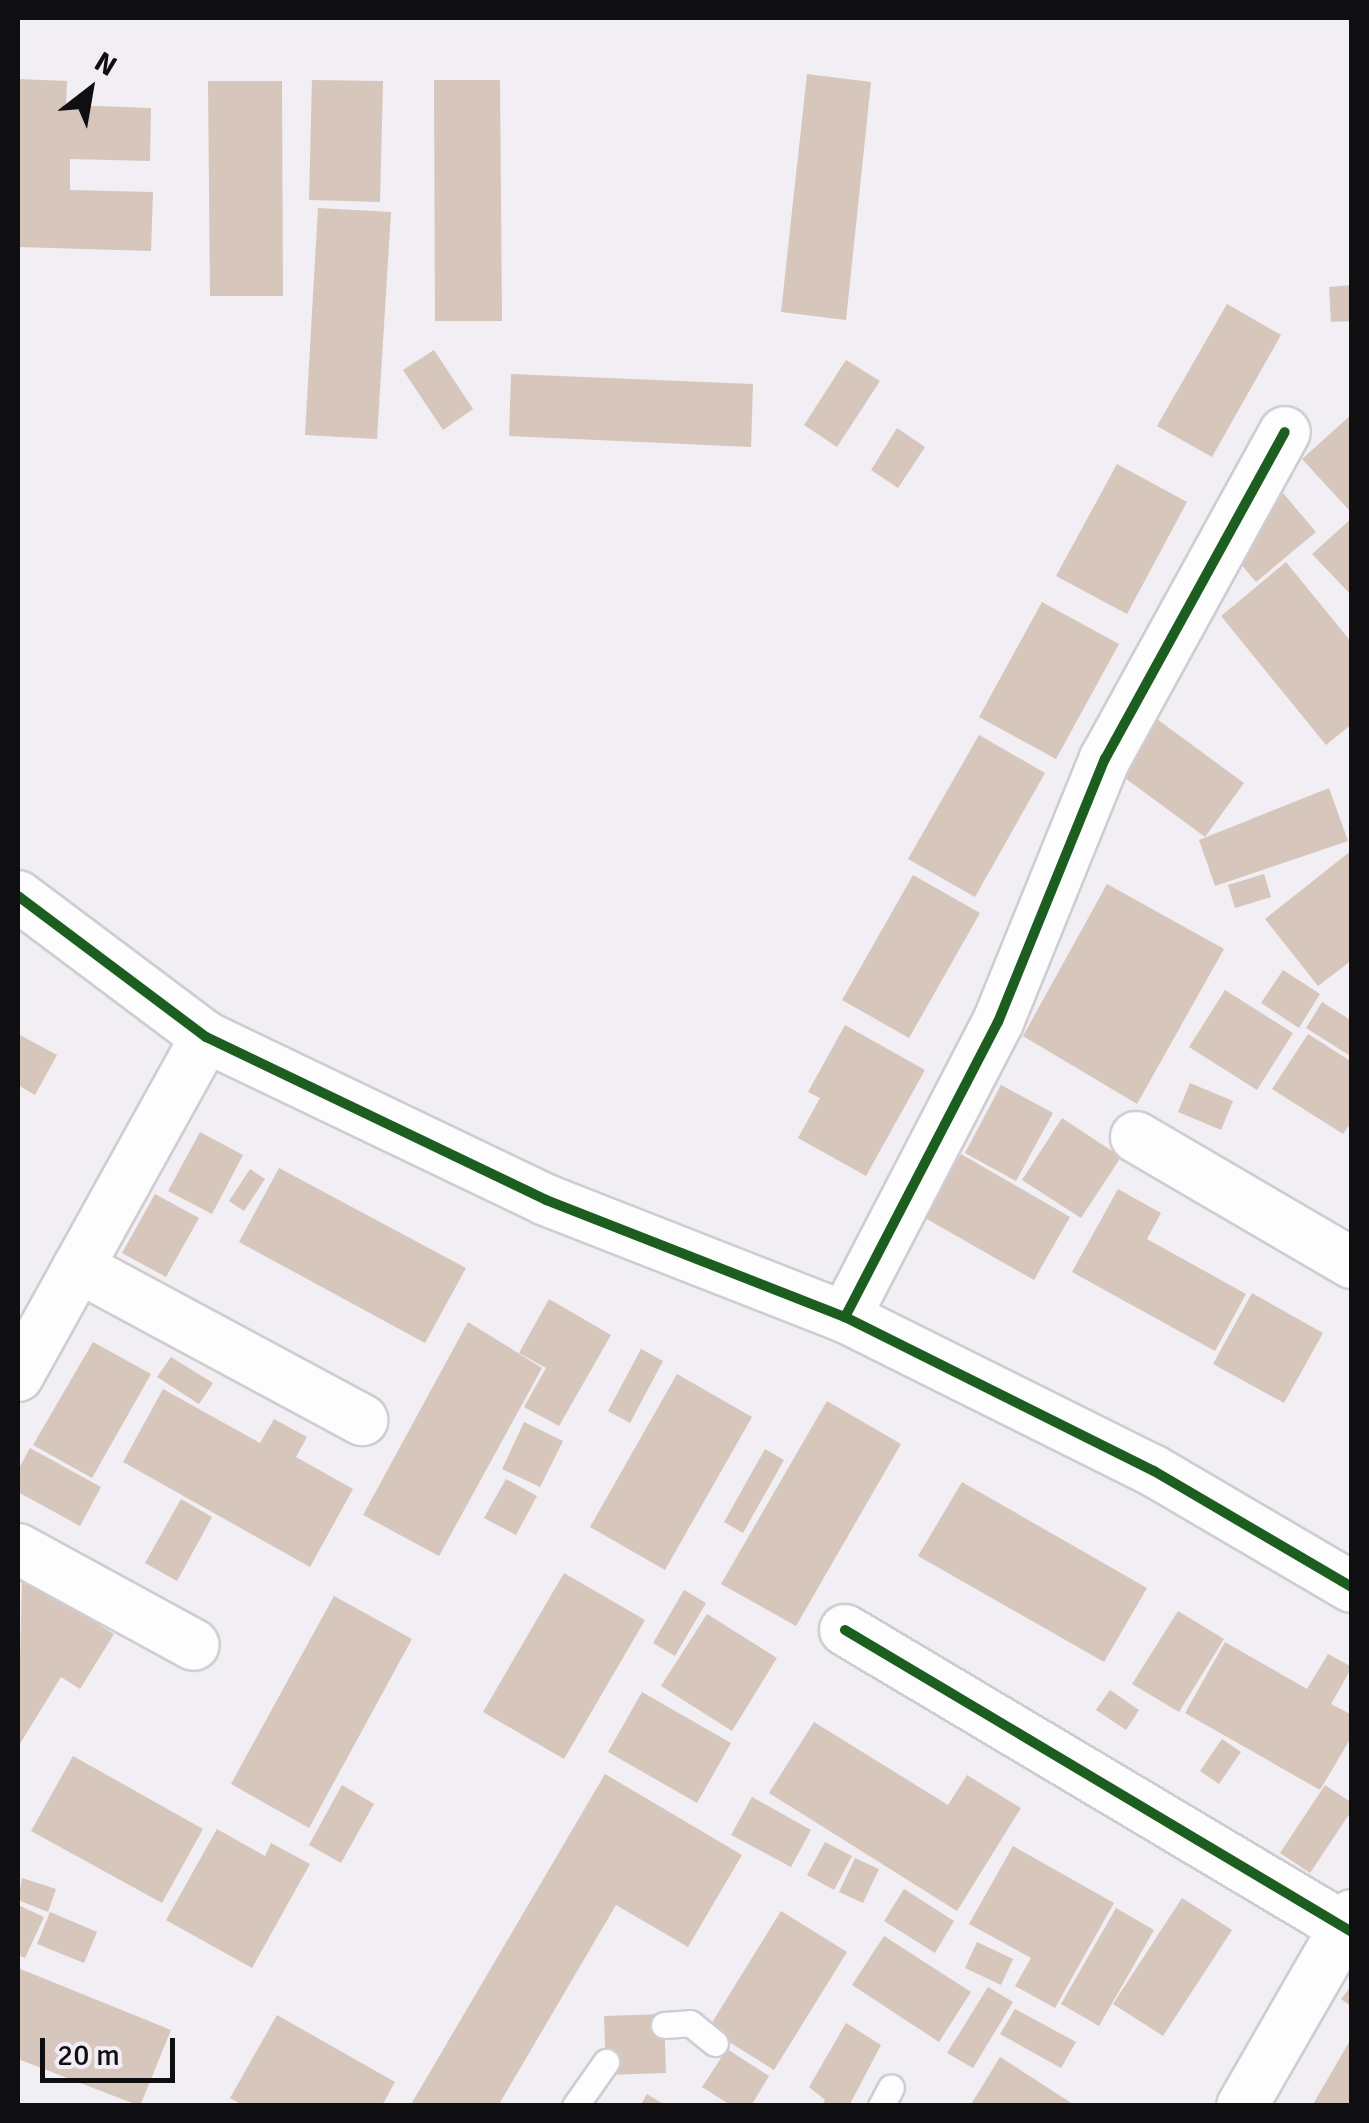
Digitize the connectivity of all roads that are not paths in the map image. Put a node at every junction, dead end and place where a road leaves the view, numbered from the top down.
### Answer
1 (1285, 432) dead end
2 (18, 896) edge
3 (206, 1037) junction
4 (1136, 1136) dead end
5 (1352, 1263) edge
6 (78, 1268) junction
7 (846, 1317) junction
8 (18, 1376) edge
9 (362, 1420) dead end
10 (18, 1549) edge
11 (1352, 1587) edge
12 (845, 1630) dead end
13 (194, 1645) dead end
14 (1349, 1925) edge
15 (664, 2025) dead end
16 (716, 2043) dead end
17 (606, 2062) dead end
18 (575, 2106) edge
19 (1242, 2106) edge

1 - 7 street
2 - 3 street
3 - 6 street
3 - 7 street
4 - 5 street
6 - 8 street
6 - 9 street
7 - 11 street
10 - 13 street
12 - 14 street
14 - 19 street
15 - 16 lane
17 - 18 lane

